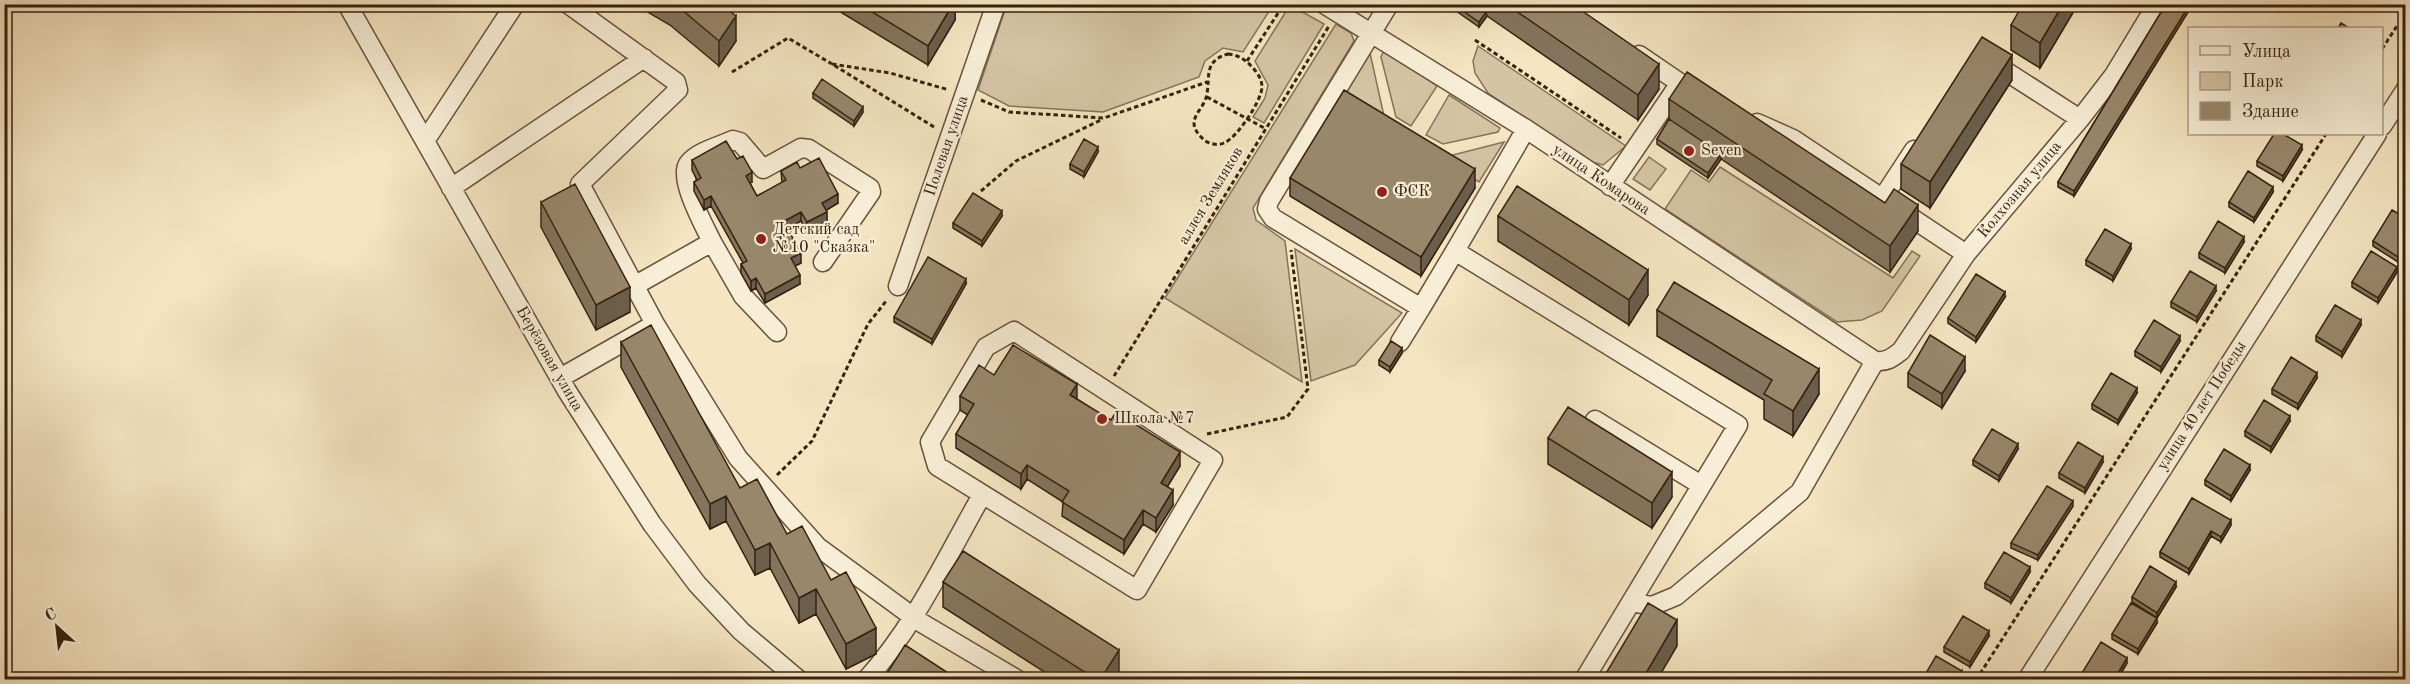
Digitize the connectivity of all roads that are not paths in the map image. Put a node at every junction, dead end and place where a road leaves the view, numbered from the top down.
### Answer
1 (347, 4) edge
2 (515, 4) edge
3 (568, 4) edge
4 (996, 4) edge
5 (1389, 4) edge
6 (2157, 4) edge
7 (1330, 9) edge
8 (1370, 33) junction
9 (1622, 44) edge
10 (1977, 52) edge
11 (644, 58) junction
12 (1680, 82) junction
13 (2406, 89) edge
14 (1698, 93) edge
15 (1744, 117) edge
16 (2080, 119) junction
17 (2383, 124) edge
18 (1526, 129) junction
19 (1926, 130) edge
20 (2376, 135) edge
21 (425, 141) junction
22 (1610, 186) junction
23 (451, 188) junction
24 (1882, 199) junction
25 (712, 242) junction
26 (1455, 251) junction
27 (1966, 254) junction
28 (823, 262) dead end
29 (634, 286) junction
30 (897, 286) road end
31 (1421, 308) junction
32 (655, 324) junction
33 (777, 332) dead end
34 (1400, 342) dead end
35 (1875, 360) junction
36 (560, 378) junction
37 (1595, 420) dead end
38 (1701, 485) junction
39 (982, 495) junction
40 (1631, 602) junction
41 (913, 617) junction
42 (799, 680) edge
43 (866, 680) edge
44 (1018, 680) edge
45 (1584, 680) edge
46 (2026, 680) edge

1 - 21 street, Берёзовая улица
2 - 21 street
3 - 11 street
4 - 30 street, Полевая улица
5 - 8 street
6 - 16 street, Колхозная улица
7 - 8 street, улица Комарова
8 - 18 street, улица Комарова
8 - 31 street
9 - 12 street
10 - 16 street
11 - 23 street
11 - 29 street
12 - 14 street
12 - 22 street
13 - 17 street
15 - 24 street
16 - 27 street, Колхозная улица
18 - 22 street, улица Комарова
18 - 26 street
19 - 24 street
20 - 46 street, улица 40 лет Победы
21 - 23 street, Берёзовая улица
22 - 35 street, улица Комарова
23 - 36 street, Берёзовая улица
24 - 27 street
25 - 28 street
25 - 29 street
25 - 33 street
26 - 31 street
26 - 38 street
27 - 35 street, Колхозная улица
29 - 32 street
31 - 34 street
32 - 36 street
32 - 41 street
35 - 40 street
36 - 42 street, Берёзовая улица
37 - 38 street
38 - 40 street
39 - 39 street
39 - 41 street
40 - 45 street
41 - 43 street
41 - 44 street

